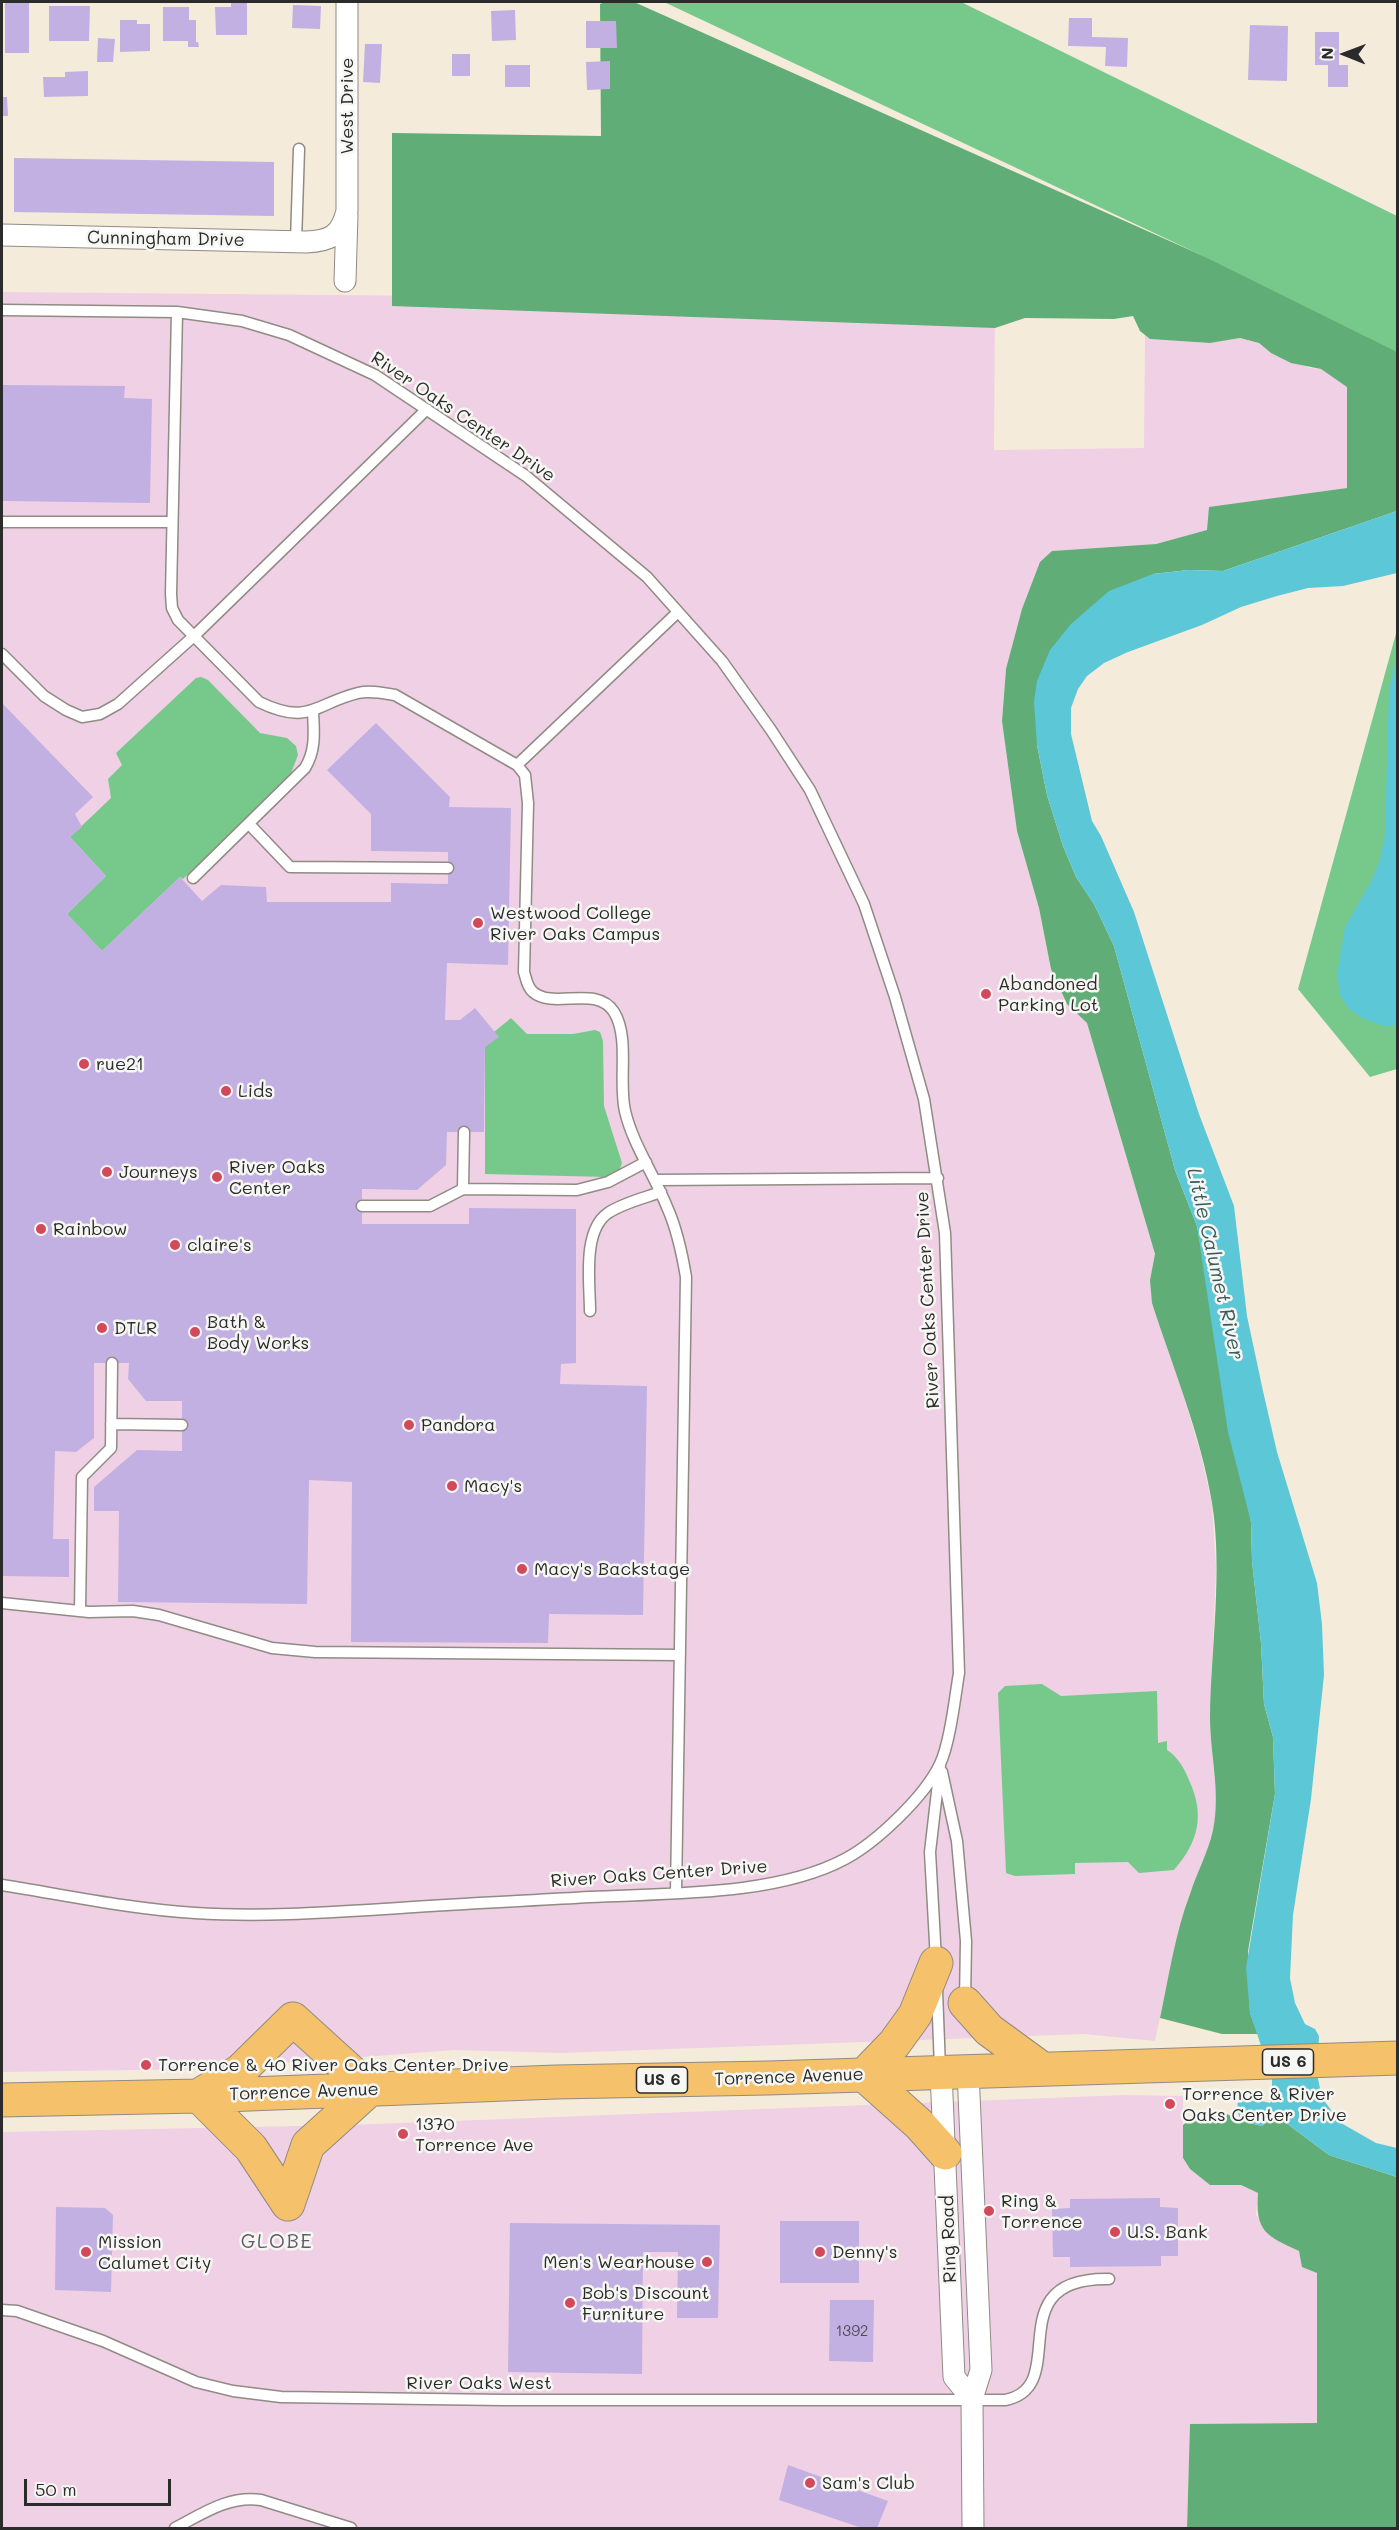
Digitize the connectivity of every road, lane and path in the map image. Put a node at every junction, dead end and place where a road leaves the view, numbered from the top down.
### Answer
1 (347, 2) edge
2 (299, 150) dead end
3 (347, 211) junction
4 (2, 235) edge
5 (330, 238) joint
6 (296, 242) junction
7 (345, 281) dead end
8 (2, 310) edge
9 (177, 312) junction
10 (427, 409) junction
11 (2, 522) edge
12 (172, 522) junction
13 (678, 612) junction
14 (194, 636) junction
15 (2, 654) edge
16 (313, 712) junction
17 (518, 765) junction
18 (249, 824) junction
19 (448, 868) dead end
20 (193, 879) dead end
21 (464, 1132) dead end
22 (646, 1162) junction
23 (938, 1178) junction
24 (655, 1180) junction
25 (463, 1189) junction
26 (661, 1192) junction
27 (362, 1206) dead end
28 (590, 1311) dead end
29 (112, 1363) dead end
30 (111, 1424) junction
31 (182, 1425) dead end
32 (2, 1603) edge
33 (80, 1611) junction
34 (680, 1655) junction
35 (940, 1763) junction
36 (2, 1884) edge
37 (676, 1892) junction
38 (936, 1963) junction
39 (966, 2003) joint
40 (1398, 2058) edge
41 (1041, 2068) junction
42 (954, 2071) junction
43 (864, 2075) junction
44 (370, 2089) junction
45 (199, 2096) junction
46 (2, 2100) edge
47 (945, 2153) junction
48 (1109, 2279) dead end
49 (2, 2310) edge
50 (972, 2400) junction
51 (175, 2529) edge
52 (351, 2529) edge
53 (973, 2529) edge

1 - 3 street, West Drive
2 - 6 lane
3 - 5 street, West Drive
3 - 7 street, West Drive
4 - 6 street, Cunningham Drive
5 - 6 street, Cunningham Drive
8 - 9 lane, River Oaks Center Drive
9 - 10 lane, River Oaks Center Drive
9 - 12 lane
10 - 13 lane, River Oaks Center Drive
10 - 14 lane
11 - 12 lane
12 - 14 lane
13 - 17 lane
13 - 23 lane, River Oaks Center Drive
14 - 15 lane
14 - 16 lane
16 - 17 lane
16 - 18 lane
17 - 22 lane
18 - 19 lane
18 - 20 lane
21 - 25 lane
22 - 24 lane
22 - 25 lane
23 - 24 lane
23 - 35 lane, River Oaks Center Drive
24 - 26 lane
25 - 27 lane
26 - 28 lane
26 - 34 lane
29 - 30 lane
30 - 31 lane
30 - 33 lane
32 - 33 lane
33 - 34 lane
34 - 37 lane
35 - 37 lane, River Oaks Center Drive
35 - 38 lane
35 - 39 lane
36 - 37 lane, River Oaks Center Drive
38 - 42 lane
38 - 43 main road
39 - 41 main road
40 - 41 main road, Torrence Avenue / US 6
41 - 42 main road, Torrence Avenue / US 6
42 - 43 main road, Torrence Avenue / US 6
42 - 47 street, Ring Road
42 - 50 street, Ring Road
43 - 44 main road, Torrence Avenue / US 6
43 - 47 main road
44 - 45 main road, Torrence Avenue / US 6
44 - 45 main road
44 - 45 main road
45 - 46 main road, Torrence Avenue / US 6
47 - 50 street, Ring Road
48 - 50 lane, River Oaks West
49 - 50 lane, River Oaks West
50 - 53 street, Ring Road
51 - 52 lane

